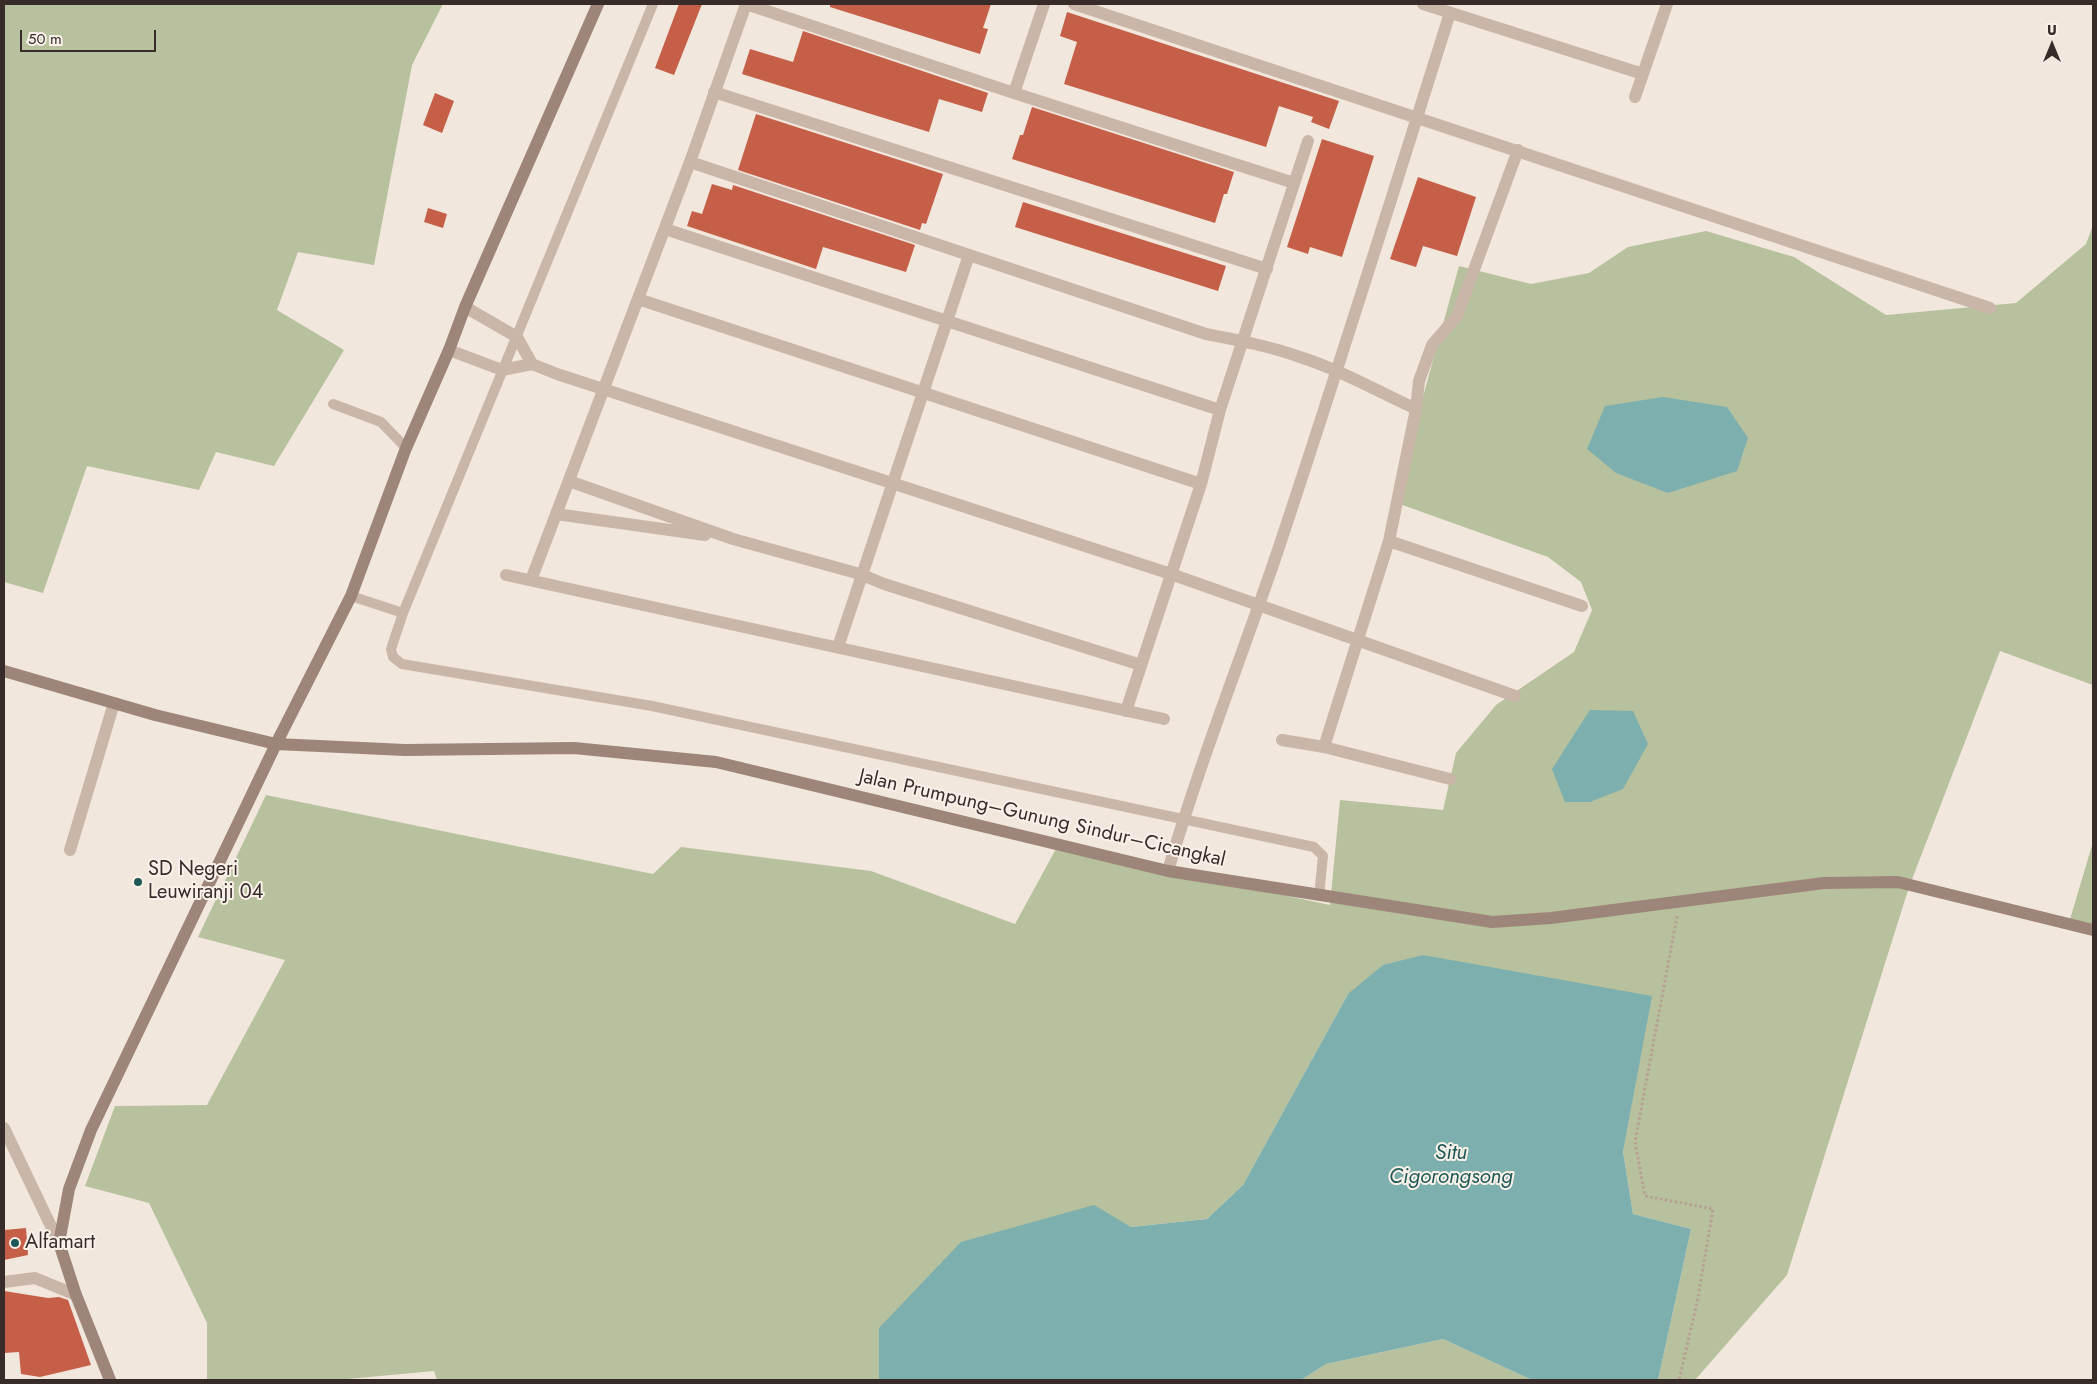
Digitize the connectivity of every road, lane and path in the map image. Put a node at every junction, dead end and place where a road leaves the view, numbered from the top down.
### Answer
1 (598, 4) edge
2 (653, 4) edge
3 (746, 4) edge
4 (1044, 4) edge
5 (1074, 4) edge
6 (1423, 4) edge
7 (1667, 4) edge
8 (1450, 13) junction
9 (1643, 74) junction
10 (714, 92) junction
11 (1014, 93) junction
12 (1635, 97) dead end
13 (1417, 117) junction
14 (1308, 141) dead end
15 (1518, 150) junction
16 (690, 162) junction
17 (1294, 183) junction
18 (665, 229) junction
19 (968, 255) junction
20 (1267, 270) junction
21 (638, 299) junction
22 (465, 307) junction
23 (1990, 308) dead end
24 (946, 321) junction
25 (517, 337) junction
26 (1244, 342) junction
27 (448, 350) junction
28 (532, 364) junction
29 (502, 370) junction
30 (1338, 372) junction
31 (604, 388) junction
32 (922, 392) junction
33 (333, 404) dead end
34 (1416, 409) junction
35 (1220, 410) junction
36 (406, 448) junction
37 (569, 481) junction
38 (893, 482) junction
39 (1201, 484) junction
40 (556, 514) junction
41 (733, 539) junction
42 (1389, 541) junction
43 (860, 574) junction
44 (1171, 574) junction
45 (506, 575) dead end
46 (530, 580) junction
47 (351, 596) junction
48 (1259, 605) junction
49 (1582, 606) dead end
50 (402, 613) junction
51 (1357, 641) junction
52 (838, 647) junction
53 (1141, 664) junction
54 (4, 671) edge
55 (1515, 696) dead end
56 (114, 703) junction
57 (1126, 711) junction
58 (1164, 719) dead end
59 (1282, 740) dead end
60 (276, 744) junction
61 (1324, 747) junction
62 (1450, 779) dead end
63 (1183, 819) junction
64 (70, 850) dead end
65 (1168, 871) junction
66 (1319, 896) junction
67 (1680, 901) junction
68 (2093, 930) edge
69 (4, 1128) edge
70 (9, 1153) edge
71 (59, 1243) junction
72 (4, 1282) edge
73 (76, 1295) junction
74 (110, 1380) edge
75 (1679, 1380) edge

1 - 22 main road
2 - 25 lane
3 - 10 street
3 - 11 street
4 - 11 street
5 - 13 street
6 - 8 street
7 - 9 street
8 - 9 street
8 - 13 street
9 - 12 street
10 - 16 street
10 - 20 street
11 - 17 street
13 - 15 street
13 - 30 street
14 - 17 street
15 - 23 street
15 - 34 street
16 - 18 street
16 - 19 street
17 - 20 street
18 - 21 street
18 - 24 street
19 - 24 street
19 - 26 street
20 - 26 street
21 - 31 street
21 - 32 street
22 - 25 street
22 - 27 main road
24 - 32 street
24 - 35 street
25 - 28 street
25 - 29 lane
26 - 30 street
26 - 35 street
27 - 29 street
27 - 36 main road
28 - 29 street
28 - 31 street
29 - 50 lane
30 - 34 street
30 - 48 street
31 - 37 street
31 - 38 street
32 - 38 street
32 - 39 street
33 - 36 lane
34 - 42 street
35 - 39 street
36 - 47 main road
37 - 40 street
37 - 41 street
38 - 43 street
38 - 44 street
39 - 44 street
40 - 41 street
40 - 46 street
41 - 43 street
42 - 49 street
42 - 51 street
43 - 52 street
43 - 53 street
44 - 48 street
44 - 53 street
45 - 46 street
46 - 52 street
47 - 50 lane
47 - 60 main road
48 - 51 street
48 - 63 street
50 - 63 lane
51 - 55 street
51 - 61 street
52 - 57 street
53 - 57 street
54 - 56 main road, Jalan Prumpung–Gunung Sindur–Cicangkal
56 - 60 main road, Jalan Prumpung–Gunung Sindur–Cicangkal
56 - 64 street
57 - 58 street
59 - 61 street
60 - 65 main road, Jalan Prumpung–Gunung Sindur–Cicangkal
60 - 71 main road
61 - 62 street
63 - 65 street
63 - 66 lane
65 - 66 main road, Jalan Prumpung–Gunung Sindur–Cicangkal
66 - 67 main road, Jalan Prumpung–Gunung Sindur–Cicangkal
67 - 68 main road, Jalan Prumpung–Gunung Sindur–Cicangkal
67 - 75 path
69 - 70 street
70 - 71 street
71 - 73 main road
72 - 73 street
73 - 74 main road

